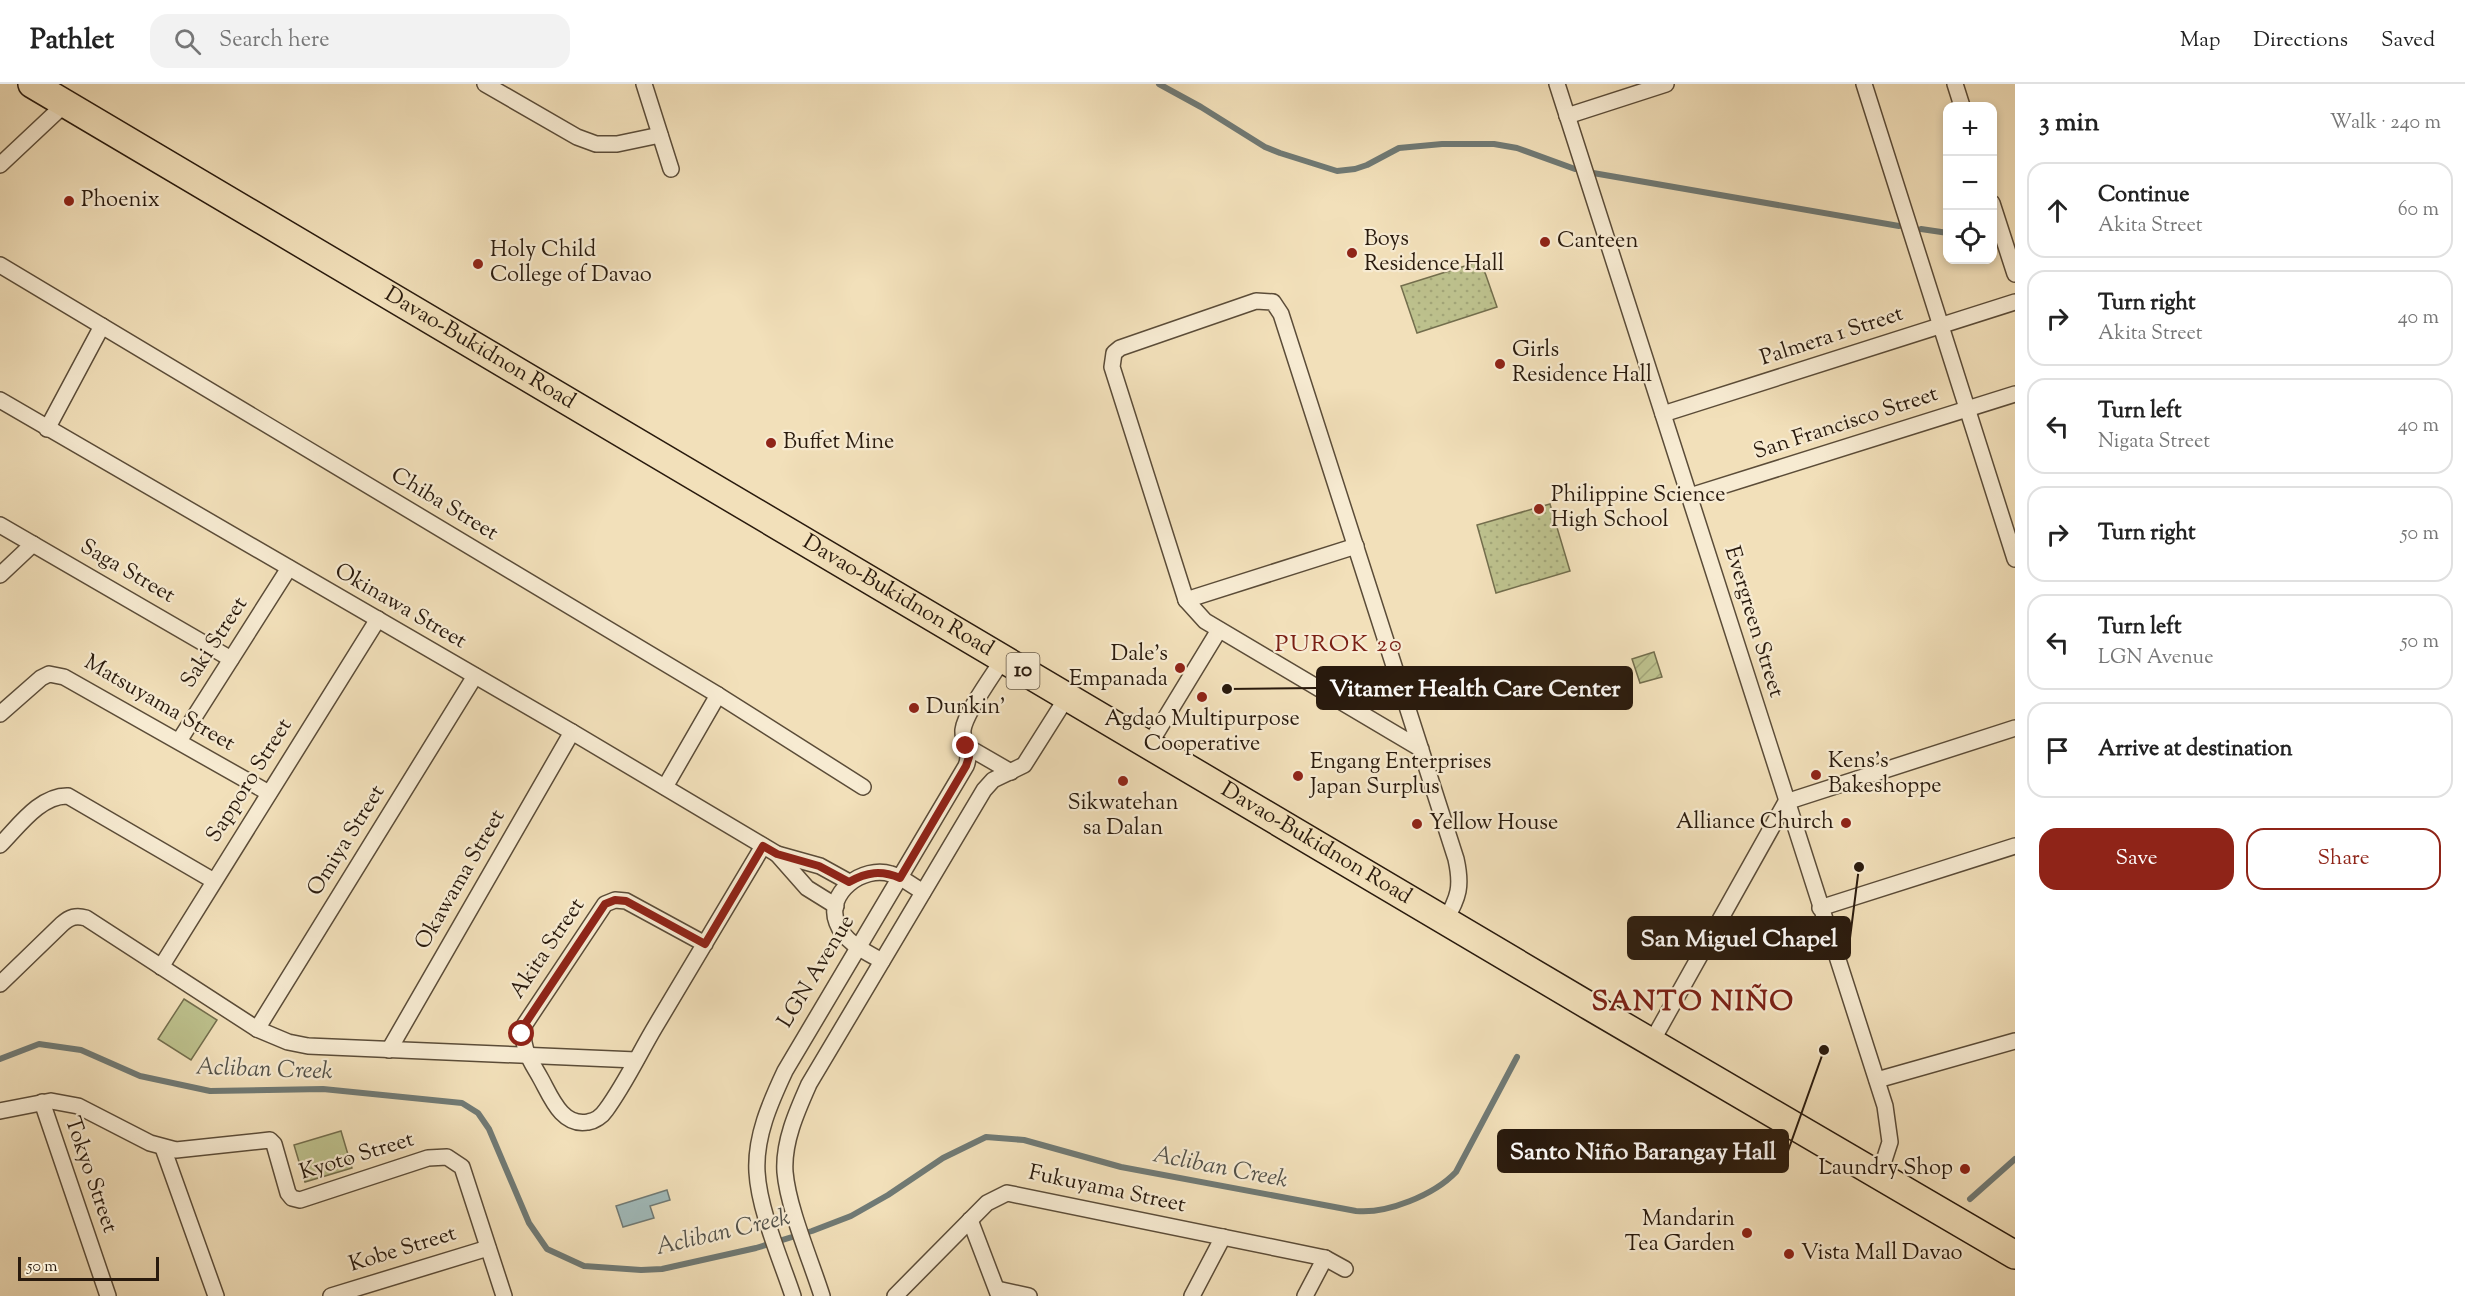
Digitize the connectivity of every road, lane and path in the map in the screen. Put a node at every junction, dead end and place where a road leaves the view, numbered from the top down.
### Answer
1 (32, 84) edge
2 (485, 84) edge
3 (644, 84) edge
4 (1557, 84) edge
5 (1666, 84) edge
6 (1864, 84) edge
7 (1955, 84) edge
8 (1961, 102) edge
9 (65, 104) junction
10 (1567, 116) junction
11 (660, 135) junction
12 (0, 165) edge
13 (671, 169) dead end
14 (1994, 210) edge
15 (0, 265) edge
16 (2015, 274) edge
17 (2015, 302) edge
18 (102, 326) junction
19 (1940, 326) junction
20 (2015, 394) edge
21 (0, 400) edge
22 (1968, 409) junction
23 (1664, 414) junction
24 (47, 429) junction
25 (1690, 496) junction
26 (0, 525) edge
27 (33, 544) junction
28 (1356, 546) junction
29 (2015, 558) edge
30 (289, 568) junction
31 (0, 574) edge
32 (1186, 600) junction
33 (378, 619) junction
34 (1220, 630) junction
35 (231, 659) junction
36 (1003, 659) junction
37 (475, 676) junction
38 (718, 695) junction
39 (1067, 697) junction
40 (0, 714) edge
41 (2015, 728) edge
42 (572, 732) junction
43 (179, 741) junction
44 (966, 746) junction
45 (1149, 746) junction
46 (1420, 749) junction
47 (1011, 772) junction
48 (665, 787) junction
49 (862, 787) dead end
50 (269, 793) junction
51 (1786, 802) junction
52 (0, 845) edge
53 (763, 846) junction
54 (2015, 846) edge
55 (777, 854) junction
56 (900, 878) junction
57 (214, 881) junction
58 (849, 882) junction
59 (923, 892) junction
60 (836, 906) junction
61 (1820, 908) junction
62 (1445, 921) junction
63 (705, 944) junction
64 (858, 947) junction
65 (882, 961) junction
66 (161, 967) junction
67 (0, 984) edge
68 (257, 1029) junction
69 (2015, 1041) edge
70 (1651, 1042) junction
71 (389, 1050) junction
72 (528, 1056) junction
73 (793, 1058) junction
74 (636, 1060) junction
75 (817, 1072) junction
76 (1877, 1080) junction
77 (42, 1102) junction
78 (0, 1111) edge
79 (163, 1148) junction
80 (785, 1171) junction
81 (757, 1172) junction
82 (1880, 1176) junction
83 (970, 1220) junction
84 (1223, 1237) junction
85 (488, 1248) junction
86 (2015, 1255) edge
87 (1325, 1258) junction
88 (1345, 1269) dead end
89 (998, 1292) edge
90 (108, 1296) edge
91 (216, 1296) edge
92 (332, 1296) edge
93 (504, 1296) edge
94 (793, 1296) edge
95 (822, 1296) edge
96 (895, 1296) edge
97 (1029, 1296) edge
98 (1192, 1296) edge
99 (1305, 1296) edge

1 - 9 highway, Davao-Bukidnon Road / 10
2 - 11 street
3 - 11 street
4 - 10 street, Evergreen Street
5 - 10 street
6 - 19 street
7 - 8 street
9 - 12 street
9 - 36 highway, Davao-Bukidnon Road / 10
10 - 23 street, Evergreen Street
11 - 13 street
14 - 16 street
15 - 18 street, Chiba Street
17 - 19 street, Palmera 1 Street
18 - 24 street
18 - 38 street, Chiba Street
19 - 22 street
19 - 23 street, Palmera 1 Street
20 - 22 street, San Francisco Street
21 - 24 street, Okinawa Street
22 - 25 street, San Francisco Street
22 - 29 street
23 - 25 street, Evergreen Street
24 - 30 street, Okinawa Street
25 - 51 street, Evergreen Street
26 - 27 street, Saga Street
27 - 31 street
27 - 35 street, Saga Street
28 - 32 street
28 - 32 street
28 - 46 street
30 - 33 street, Okinawa Street
30 - 35 street, Saki Street
32 - 34 street
33 - 37 street, Okinawa Street
33 - 50 street, Sapporo Street
34 - 45 street
34 - 46 street
35 - 43 street, Saki Street
36 - 39 highway, Davao-Bukidnon Road / 10
36 - 44 street, LGN Avenue
37 - 42 street, Okinawa Street
37 - 68 street, Omiya Street
38 - 48 street
38 - 49 street, Chiba Street
39 - 45 highway, Davao-Bukidnon Road / 10
39 - 47 street
40 - 43 street, Matsuyama Street
41 - 51 street
42 - 48 street, Okinawa Street
42 - 71 street, Okawama Street
43 - 50 street, Matsuyama Street
44 - 47 street
44 - 56 street, LGN Avenue
45 - 62 highway, Davao-Bukidnon Road / 10
46 - 62 street
47 - 59 street
48 - 53 street, Okinawa Street
50 - 57 street, Sapporo Street
51 - 61 street, Evergreen Street
51 - 70 street
52 - 57 street
53 - 55 street, Okinawa Street
53 - 63 street
54 - 61 street
55 - 58 street
55 - 60 street
56 - 58 street
56 - 59 street
56 - 64 street, LGN Avenue
57 - 66 street, Sapporo Street
58 - 60 street
59 - 65 street
60 - 64 street
61 - 76 street, Evergreen Street
62 - 70 highway, Davao-Bukidnon Road / 10
63 - 72 street, Akita Street
63 - 74 street
64 - 65 street
64 - 73 street, LGN Avenue
65 - 75 street
66 - 67 street
66 - 68 street
68 - 71 street
69 - 76 street
70 - 82 highway, Davao-Bukidnon Road / 10
71 - 72 street
72 - 74 street
72 - 74 street
73 - 75 street
73 - 81 street, LGN Avenue
75 - 80 street
76 - 82 street, Evergreen Street
77 - 78 street, Kyoto Street
77 - 79 street, Kyoto Street
77 - 90 street, Tokyo Street
79 - 85 street, Kyoto Street
79 - 91 street
80 - 81 street
80 - 95 street
81 - 94 street, LGN Avenue
82 - 86 highway, Davao-Bukidnon Road / 10
83 - 84 street, Fukuyama Street
83 - 89 street
83 - 96 street, Fukuyama Street
84 - 87 street, Fukuyama Street
84 - 98 street
85 - 92 street, Kobe Street
85 - 93 street, Kyoto Street
87 - 88 street, Fukuyama Street
87 - 99 street
89 - 97 street

